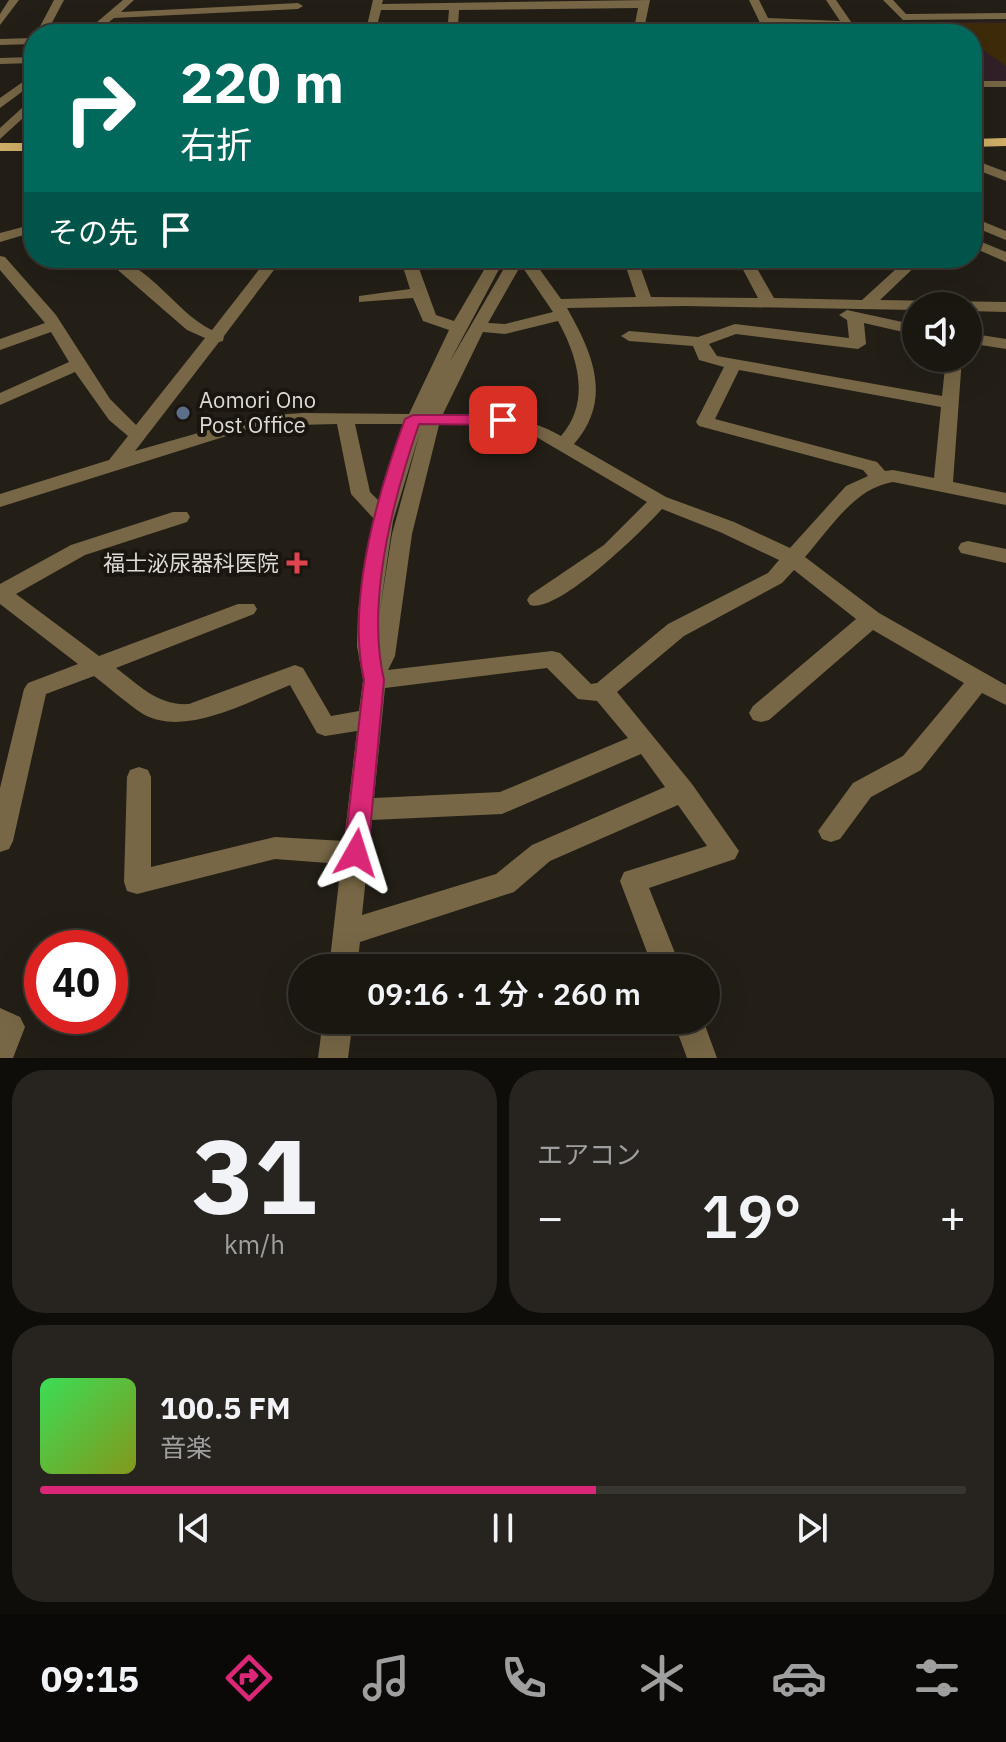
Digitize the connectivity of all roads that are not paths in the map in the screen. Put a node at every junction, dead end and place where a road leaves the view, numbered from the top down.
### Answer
1 (59, 0) edge
2 (129, 0) edge
3 (754, 0) edge
4 (831, 0) edge
5 (888, 0) edge
6 (645, 2) edge
7 (300, 3) edge
8 (552, 3) edge
9 (8, 4) edge
10 (377, 4) edge
11 (454, 7) junction
12 (216, 9) junction
13 (111, 15) junction
14 (1006, 16) edge
15 (764, 21) junction
16 (798, 21) junction
17 (0, 22) edge
18 (46, 24) edge
19 (100, 24) edge
20 (219, 24) edge
21 (293, 24) edge
22 (372, 24) edge
23 (453, 24) edge
24 (552, 24) edge
25 (640, 24) edge
26 (766, 24) edge
27 (798, 24) edge
28 (818, 24) edge
29 (848, 24) edge
30 (24, 41) edge
31 (0, 42) edge
32 (24, 60) edge
33 (0, 61) edge
34 (24, 83) edge
35 (982, 84) edge
36 (1006, 84) edge
37 (6, 93) edge
38 (0, 104) edge
39 (24, 108) edge
40 (7, 120) edge
41 (0, 135) edge
42 (1006, 142) edge
43 (982, 143) edge
44 (0, 147) edge
45 (24, 147) edge
46 (982, 167) edge
47 (1006, 177) edge
48 (982, 225) edge
49 (24, 231) edge
50 (1006, 236) edge
51 (0, 238) edge
52 (982, 247) edge
53 (1006, 258) edge
54 (0, 260) edge
55 (124, 268) edge
56 (269, 268) edge
57 (415, 268) edge
58 (492, 268) edge
59 (512, 268) edge
60 (533, 268) edge
61 (633, 268) edge
62 (749, 268) edge
63 (906, 268) edge
64 (419, 293) junction
65 (364, 299) dead end
66 (645, 302) junction
67 (768, 302) junction
68 (821, 303) junction
69 (866, 304) junction
70 (1006, 307) edge
71 (559, 309) junction
72 (855, 319) junction
73 (55, 325) junction
74 (457, 327) junction
75 (477, 327) junction
76 (902, 327) edge
77 (629, 336) dead end
78 (217, 338) junction
79 (982, 340) edge
80 (2, 341) edge
81 (700, 342) junction
82 (1006, 344) edge
83 (734, 364) junction
84 (77, 365) junction
85 (952, 372) edge
86 (0, 400) edge
87 (949, 403) junction
88 (345, 419) junction
89 (423, 419) junction
90 (139, 435) junction
91 (562, 446) junction
92 (116, 464) junction
93 (880, 478) junction
94 (943, 485) junction
95 (1, 498) edge
96 (1006, 499) edge
97 (659, 501) junction
98 (383, 516) junction
99 (180, 517) dead end
100 (968, 548) dead end
101 (1006, 556) edge
102 (794, 559) junction
103 (0, 594) edge
104 (538, 600) dead end
105 (246, 609) dead end
106 (871, 619) junction
107 (98, 665) junction
108 (374, 678) junction
109 (978, 682) junction
110 (603, 692) junction
111 (1006, 696) edge
112 (761, 713) dead end
113 (370, 719) junction
114 (645, 741) junction
115 (139, 777) dead end
116 (683, 791) junction
117 (360, 810) junction
118 (831, 831) dead end
119 (0, 841) edge
120 (356, 853) junction
121 (347, 933) junction
122 (345, 954) edge
123 (662, 954) edge
124 (0, 1023) edge
125 (336, 1034) edge
126 (693, 1034) edge
127 (0, 1054) edge
128 (333, 1058) edge
129 (702, 1058) edge

1 - 18 street
2 - 13 street
3 - 15 street
4 - 29 street
5 - 14 street
6 - 8 street
6 - 25 street
7 - 12 street
7 - 21 street
8 - 11 street
8 - 24 street
9 - 17 street
10 - 11 street
10 - 22 street
11 - 23 street
12 - 13 street
12 - 20 street
13 - 19 street
15 - 16 street
15 - 26 street
16 - 27 street
16 - 28 street
30 - 31 street
32 - 33 street
34 - 37 street
35 - 36 street
37 - 38 street
39 - 40 street
40 - 41 street
42 - 43 main road
44 - 45 main road
46 - 47 street
48 - 50 street
49 - 51 street
52 - 53 street
54 - 73 street
55 - 78 street
56 - 78 street
57 - 64 street
58 - 74 street
59 - 75 street
60 - 71 street
61 - 66 street
62 - 67 street
63 - 69 street
64 - 65 street
64 - 74 street
66 - 67 street
66 - 71 street
67 - 68 street
68 - 69 street
68 - 72 street
69 - 70 street
71 - 75 street
71 - 91 street
72 - 76 street
72 - 81 street
73 - 80 street
73 - 84 street
74 - 89 street
75 - 89 street
77 - 81 street
78 - 90 street
79 - 82 street
81 - 83 street
83 - 87 street
83 - 93 street
84 - 86 street
84 - 90 street
85 - 87 street
87 - 94 street
88 - 89 street
88 - 92 street
88 - 98 street
89 - 91 street
89 - 98 street
89 - 108 street
90 - 92 street
91 - 97 street
92 - 95 street
93 - 94 street
93 - 102 street
94 - 96 street
97 - 102 street
97 - 104 street
98 - 108 street
99 - 103 street
100 - 101 street
102 - 106 street
102 - 110 street
103 - 107 street
105 - 107 street
106 - 109 street
106 - 112 street
107 - 113 street
107 - 119 street
108 - 110 street
108 - 113 street
109 - 111 street
109 - 118 street
110 - 114 street
113 - 117 street
114 - 116 street
114 - 117 street
115 - 120 street
116 - 121 street
116 - 123 street
117 - 120 street
120 - 121 street
121 - 122 street
124 - 127 street
125 - 128 street
126 - 129 street

